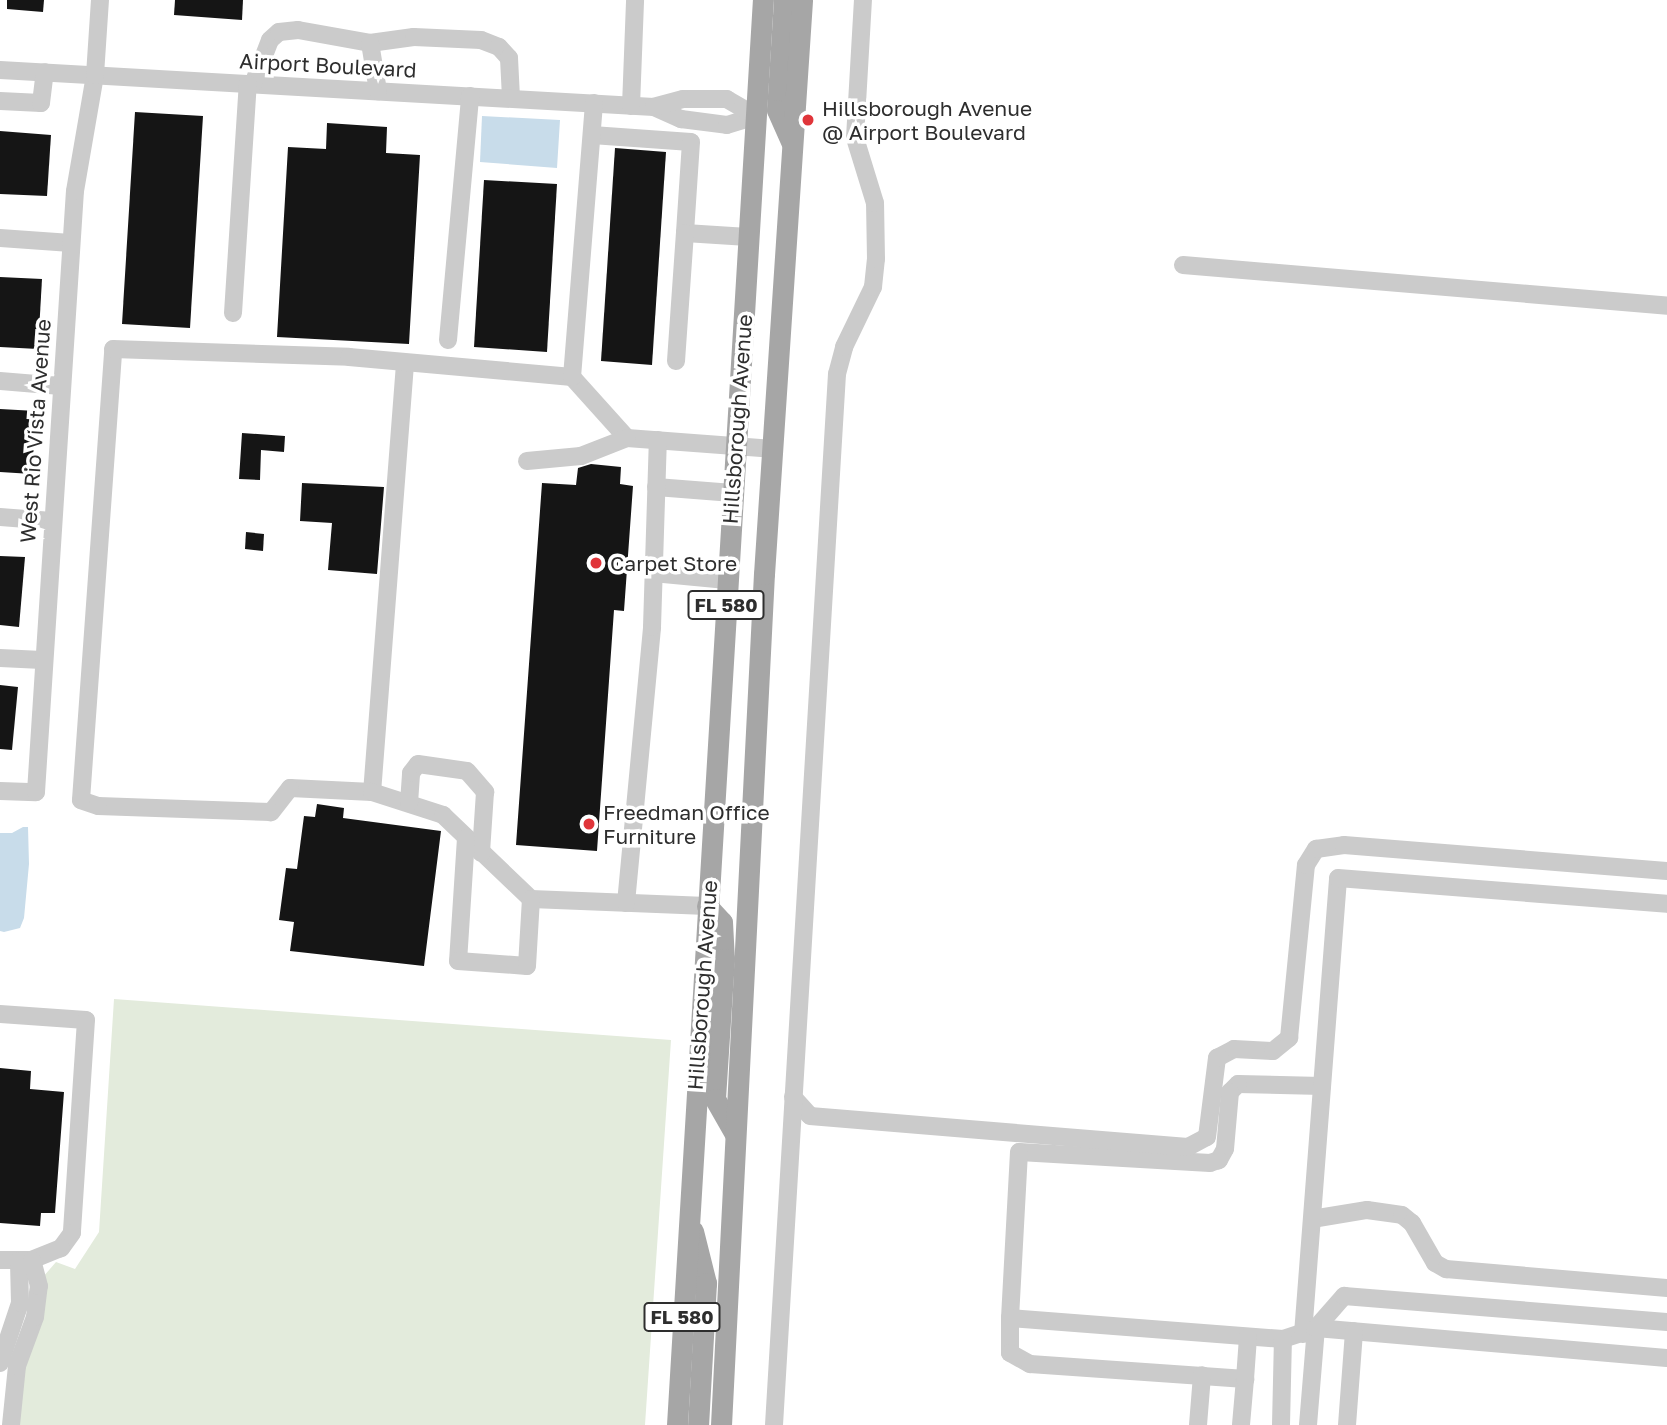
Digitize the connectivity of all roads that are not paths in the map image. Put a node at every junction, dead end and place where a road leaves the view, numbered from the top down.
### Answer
1 (100, 0) edge
2 (635, 0) edge
3 (763, 0) edge
4 (784, 0) edge
5 (802, 0) edge
6 (863, 0) edge
7 (370, 43) junction
8 (0, 70) edge
9 (44, 72) junction
10 (95, 75) junction
11 (251, 84) junction
12 (378, 91) junction
13 (470, 96) junction
14 (510, 98) junction
15 (0, 101) edge
16 (594, 103) junction
17 (631, 106) junction
18 (756, 116) junction
19 (592, 135) junction
20 (792, 144) junction
21 (685, 233) junction
22 (748, 237) junction
23 (0, 238) edge
24 (71, 243) junction
25 (1183, 265) dead end
26 (1667, 306) edge
27 (233, 313) dead end
28 (448, 340) dead end
29 (676, 360) dead end
30 (405, 364) junction
31 (572, 377) junction
32 (0, 381) edge
33 (61, 386) junction
34 (627, 438) junction
35 (658, 440) junction
36 (736, 446) junction
37 (772, 449) junction
38 (527, 461) dead end
39 (656, 487) junction
40 (733, 493) junction
41 (0, 517) edge
42 (52, 521) junction
43 (653, 573) junction
44 (727, 580) junction
45 (0, 657) edge
46 (42, 660) junction
47 (0, 791) edge
48 (372, 792) junction
49 (409, 803) junction
50 (466, 838) junction
51 (481, 852) junction
52 (1667, 871) edge
53 (531, 899) junction
54 (626, 903) junction
55 (1667, 904) edge
56 (707, 906) junction
57 (0, 1014) edge
58 (1322, 1086) junction
59 (793, 1097) junction
60 (735, 1135) junction
61 (688, 1209) junction
62 (1312, 1219) junction
63 (0, 1260) edge
64 (25, 1261) junction
65 (1667, 1288) edge
66 (1010, 1318) junction
67 (1667, 1322) edge
68 (1310, 1331) junction
69 (1354, 1331) junction
70 (1248, 1337) junction
71 (1283, 1339) junction
72 (1667, 1358) edge
73 (0, 1363) edge
74 (1202, 1375) junction
75 (1245, 1378) junction
76 (11, 1425) edge
77 (677, 1425) edge
78 (698, 1425) edge
79 (721, 1425) edge
80 (774, 1425) edge
81 (1198, 1425) edge
82 (1241, 1425) edge
83 (1282, 1425) edge
84 (1308, 1425) edge
85 (1347, 1425) edge

1 - 10 street, West Rio Vista Avenue
2 - 17 street
3 - 18 main road, Hillsborough Avenue / FL 580
4 - 20 main road
5 - 20 main road, Hillsborough Avenue / FL 580
6 - 59 street
7 - 11 street
7 - 12 street
7 - 14 street
8 - 9 street, Airport Boulevard
9 - 10 street, Airport Boulevard
9 - 15 street
10 - 11 street, Airport Boulevard
10 - 24 street, West Rio Vista Avenue
11 - 12 street, Airport Boulevard
11 - 27 street
12 - 13 street, Airport Boulevard
13 - 14 street, Airport Boulevard
13 - 28 street
14 - 16 street, Airport Boulevard
16 - 17 street, Airport Boulevard
16 - 19 street
17 - 18 street, Airport Boulevard
18 - 22 main road, Hillsborough Avenue / FL 580
19 - 21 street
19 - 31 street
20 - 37 main road, Hillsborough Avenue / FL 580
21 - 22 street
21 - 29 street
22 - 36 main road, Hillsborough Avenue / FL 580
23 - 24 street
24 - 33 street, West Rio Vista Avenue
25 - 26 street
30 - 31 street
30 - 48 street
30 - 48 street
31 - 34 street
32 - 33 street
33 - 42 street, West Rio Vista Avenue
34 - 35 street
34 - 38 street
35 - 36 street
35 - 39 street
36 - 37 street
36 - 40 main road, Hillsborough Avenue / FL 580
37 - 60 main road, Hillsborough Avenue / FL 580
39 - 40 street
39 - 43 street
40 - 44 main road, Hillsborough Avenue / FL 580
41 - 42 street
42 - 46 street, West Rio Vista Avenue
43 - 44 street
43 - 54 street
44 - 56 main road, Hillsborough Avenue / FL 580
45 - 46 street
46 - 47 street, West Rio Vista Avenue
48 - 49 street
49 - 50 street
49 - 51 street
50 - 51 street
50 - 53 street
51 - 53 street
52 - 59 street
53 - 54 street
54 - 56 street
55 - 58 street
56 - 60 main road
56 - 61 main road, Hillsborough Avenue / FL 580
57 - 64 street
58 - 62 street
58 - 66 street
59 - 80 street
60 - 79 main road, Hillsborough Avenue / FL 580
61 - 77 main road, Hillsborough Avenue / FL 580
61 - 78 main road
62 - 65 street
62 - 68 street
63 - 64 street
64 - 73 street
64 - 76 street
66 - 70 street
66 - 74 street
67 - 68 street
68 - 69 street
68 - 71 street
68 - 84 street
69 - 72 street
69 - 85 street
70 - 71 street
70 - 75 street
71 - 83 street
74 - 75 street
74 - 81 street
75 - 82 street

